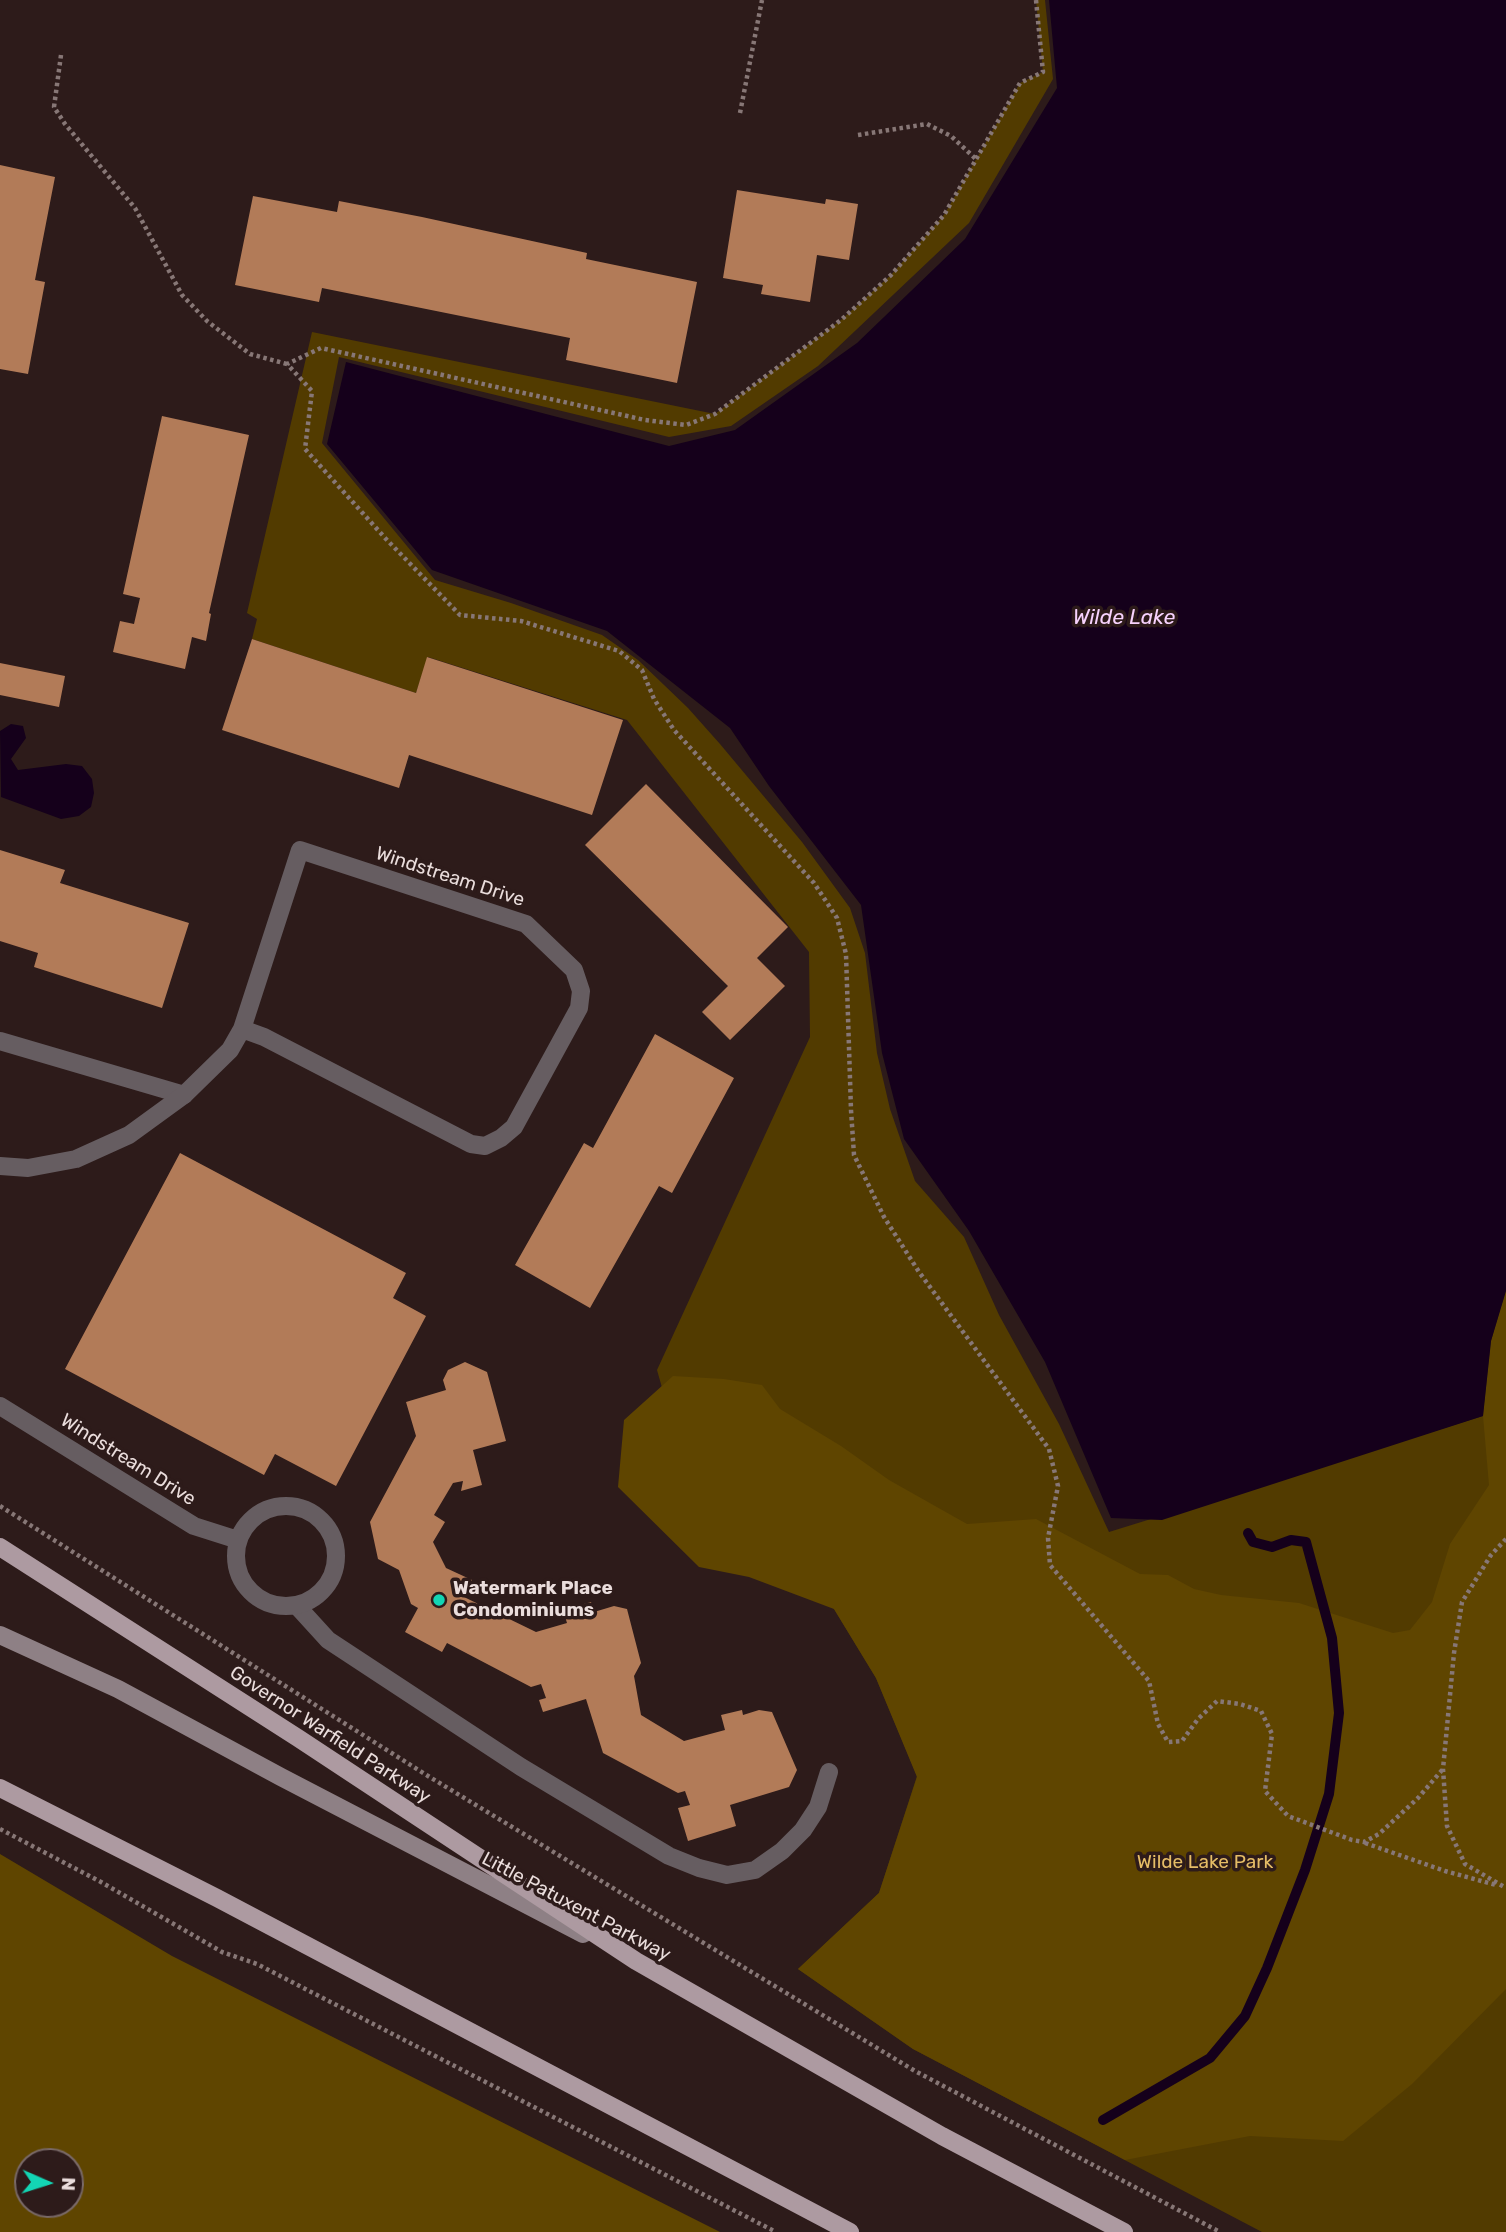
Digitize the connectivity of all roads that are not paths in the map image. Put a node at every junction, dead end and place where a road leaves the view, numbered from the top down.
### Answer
1 (242, 1029) junction
2 (0, 1041) edge
3 (184, 1095) junction
4 (0, 1166) edge
5 (0, 1406) edge
6 (238, 1541) junction
7 (0, 1546) edge
8 (297, 1606) junction
9 (0, 1635) edge
10 (829, 1772) dead end
11 (0, 1788) edge
12 (636, 1961) junction
13 (850, 2232) edge
14 (1124, 2232) edge

1 - 1 street, Windstream Drive
1 - 3 street, Windstream Drive
2 - 3 street
3 - 4 street, Windstream Drive
5 - 6 street, Windstream Drive
6 - 8 street
6 - 8 street
7 - 12 main road, Governor Warfield Parkway
8 - 10 street
9 - 12 main road, Little Patuxent Parkway
11 - 13 main road
12 - 14 main road, Little Patuxent Parkway

